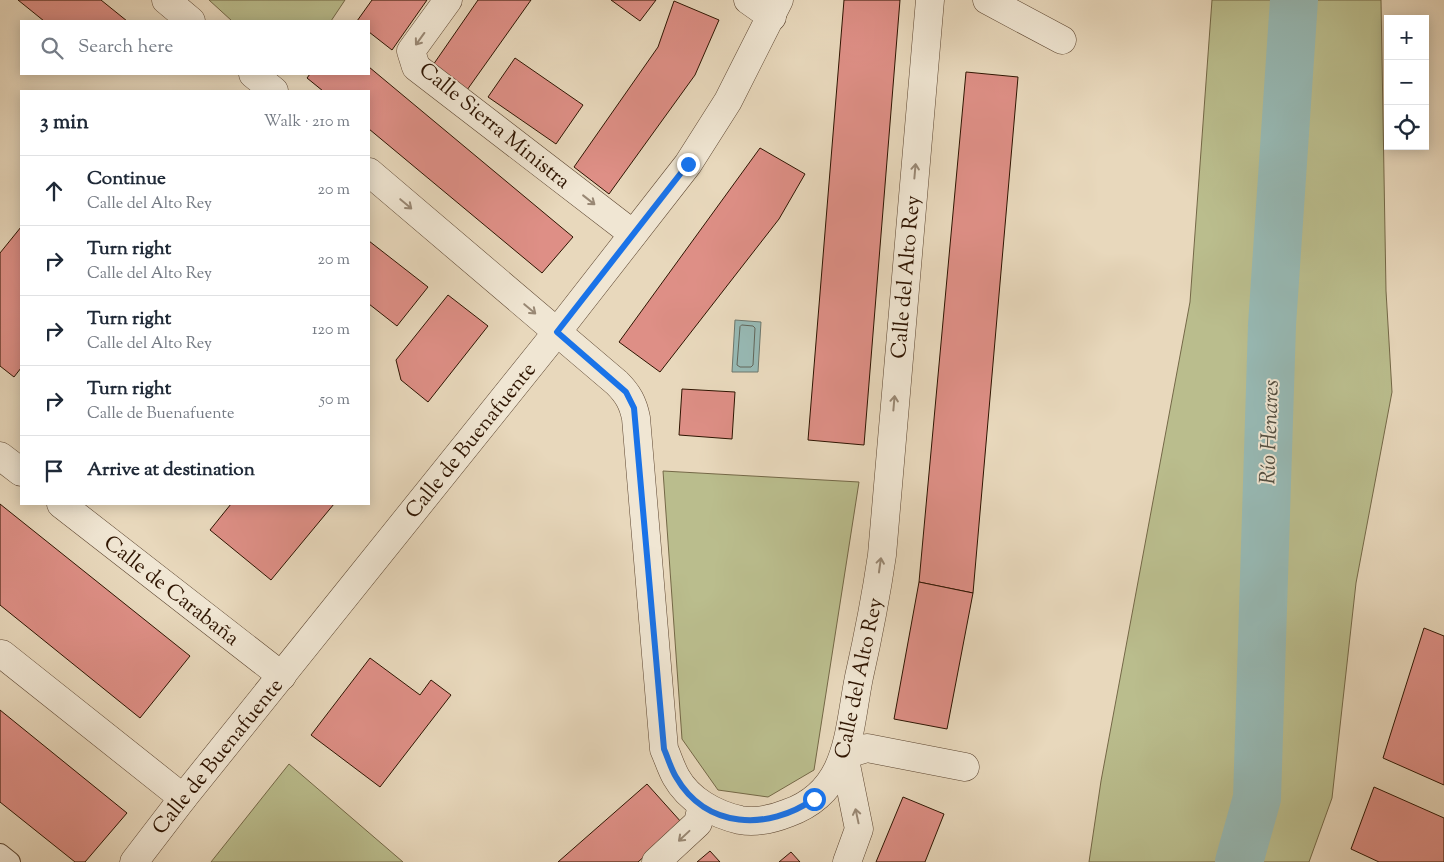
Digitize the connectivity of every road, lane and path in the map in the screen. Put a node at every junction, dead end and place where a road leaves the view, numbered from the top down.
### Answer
1 (448, 0) edge
2 (748, 0) edge
3 (930, 0) edge
4 (987, 0) edge
5 (776, 8) edge
6 (1062, 40) dead end
7 (254, 75) edge
8 (273, 90) edge
9 (370, 173) edge
10 (633, 234) junction
11 (557, 332) junction
12 (0, 456) edge
13 (20, 471) edge
14 (63, 505) edge
15 (1, 653) edge
16 (282, 676) junction
17 (844, 756) junction
18 (965, 767) dead end
19 (184, 798) junction
20 (702, 805) junction
21 (0, 854) edge
22 (10, 862) edge
23 (134, 862) edge
24 (656, 862) edge
25 (847, 862) edge

1 -> 10 street, Calle Sierra Ministra
2 - 5 street
17 -> 3 street, Calle del Alto Rey
4 - 6 street
5 - 10 street, Calle de Buenafuente
7 - 8 street
9 -> 11 street, Calle del Alto Rey
10 - 11 street, Calle de Buenafuente
11 - 16 street, Calle de Buenafuente
11 - 20 street, Calle del Alto Rey
12 - 13 street
14 - 16 street, Calle de Carabaña
15 - 19 street
16 - 19 street, Calle de Buenafuente
17 - 18 street
17 - 20 street, Calle del Alto Rey
25 -> 17 street
19 - 23 street, Calle de Buenafuente
20 -> 24 street
21 - 22 street

